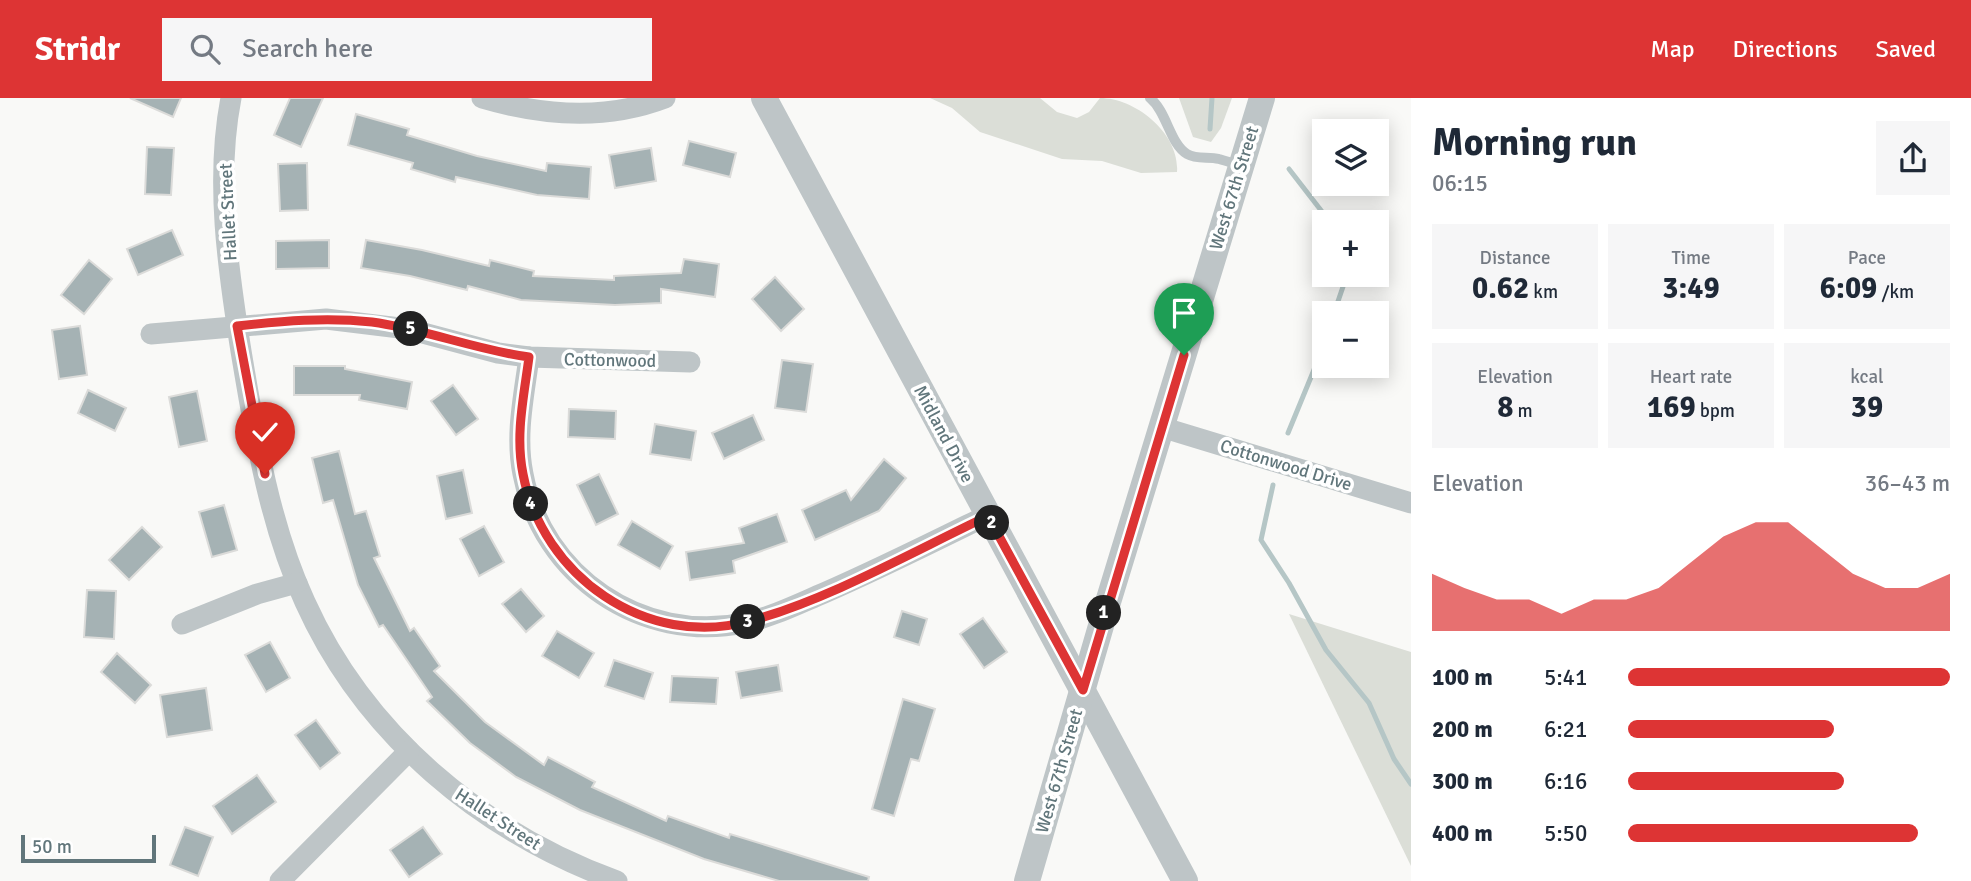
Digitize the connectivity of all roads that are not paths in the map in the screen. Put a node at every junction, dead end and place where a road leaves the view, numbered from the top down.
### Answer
1 (231, 98) edge
2 (482, 98) edge
3 (666, 98) edge
4 (764, 98) edge
5 (1150, 98) edge
6 (1262, 98) edge
7 (1241, 166) junction
8 (237, 326) junction
9 (151, 334) dead end
10 (529, 357) junction
11 (690, 362) dead end
12 (1161, 427) junction
13 (1411, 503) edge
14 (988, 516) junction
15 (298, 583) junction
16 (181, 624) dead end
17 (1083, 690) junction
18 (408, 751) junction
19 (593, 877) edge
20 (280, 881) edge
21 (617, 881) edge
22 (1027, 881) edge
23 (1185, 881) edge

1 - 8 street, Hallet Street
2 - 3 street
4 - 14 street, Midland Drive
5 - 7 lane
6 - 7 street, West 67th Street
7 - 12 street, West 67th Street
8 - 9 street
8 - 10 street
8 - 15 street, Hallet Street
10 - 11 street, Cottonwood
10 - 14 street
12 - 13 street, Cottonwood Drive
12 - 17 street, West 67th Street
14 - 17 street, Midland Drive
15 - 16 street
15 - 18 street, Hallet Street
17 - 22 street, West 67th Street
17 - 23 street, Midland Drive
18 - 19 street, Hallet Street
18 - 20 street
19 - 21 street, Hallet Street

